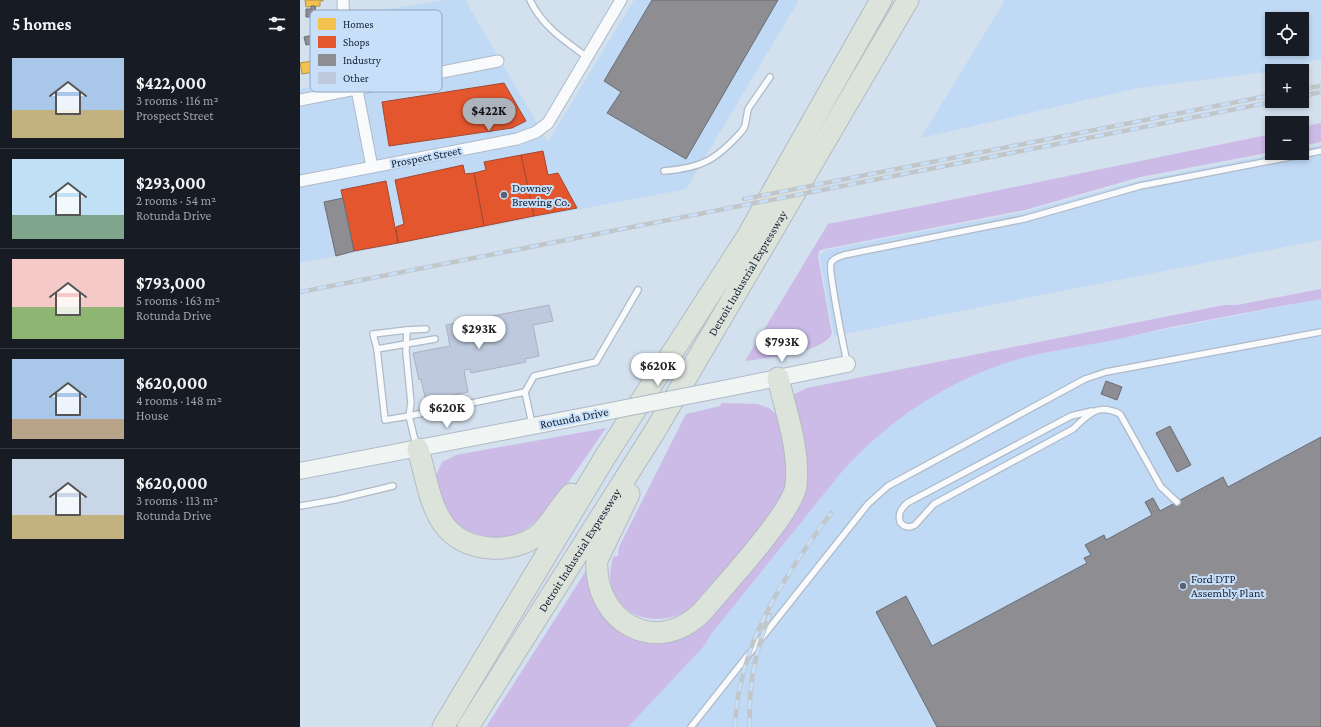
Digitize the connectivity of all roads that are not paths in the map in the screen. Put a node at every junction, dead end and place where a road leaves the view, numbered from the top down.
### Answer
1 (343, 0) edge
2 (530, 0) edge
3 (621, 0) edge
4 (881, 0) edge
5 (908, 0) edge
6 (343, 10) edge
7 (587, 57) junction
8 (498, 61) dead end
9 (442, 72) edge
10 (770, 77) dead end
11 (341, 92) edge
12 (357, 92) edge
13 (300, 100) edge
14 (1321, 151) edge
15 (372, 167) junction
16 (664, 171) dead end
17 (300, 181) edge
18 (638, 290) dead end
19 (426, 329) dead end
20 (407, 330) junction
21 (1321, 332) edge
22 (435, 339) dead end
23 (406, 344) junction
24 (377, 349) junction
25 (847, 364) joint
26 (778, 378) junction
27 (525, 392) junction
28 (1092, 411) junction
29 (409, 416) junction
30 (532, 426) junction
31 (655, 431) junction
32 (418, 449) junction
33 (605, 457) junction
34 (300, 471) edge
35 (393, 486) dead end
36 (1177, 502) dead end
37 (300, 506) edge
38 (443, 727) edge
39 (468, 727) edge
40 (691, 727) edge

1 - 6 street
2 - 7 lane
3 - 7 street, Prospect Street
4 - 33 highway, Detroit Industrial Expressway
5 - 31 highway, Detroit Industrial Expressway
7 - 15 street, Prospect Street
8 - 9 street
10 - 16 lane
11 - 13 street
12 - 15 street
14 - 25 lane
15 - 17 street, Prospect Street
18 - 27 lane
19 - 20 lane
20 - 23 lane
20 - 24 lane
21 - 40 lane
22 - 23 lane
23 - 24 lane
23 - 29 lane
24 - 29 lane
25 - 26 main road, Rotunda Drive
26 - 30 main road, Rotunda Drive, bridge
26 - 31 highway
27 - 29 lane
27 - 30 lane
28 - 28 lane
28 - 36 lane
29 - 32 lane
30 - 32 main road, Rotunda Drive
31 - 39 highway, Detroit Industrial Expressway
32 - 33 highway
32 - 34 main road, Rotunda Drive
33 - 38 highway, Detroit Industrial Expressway
35 - 37 lane

